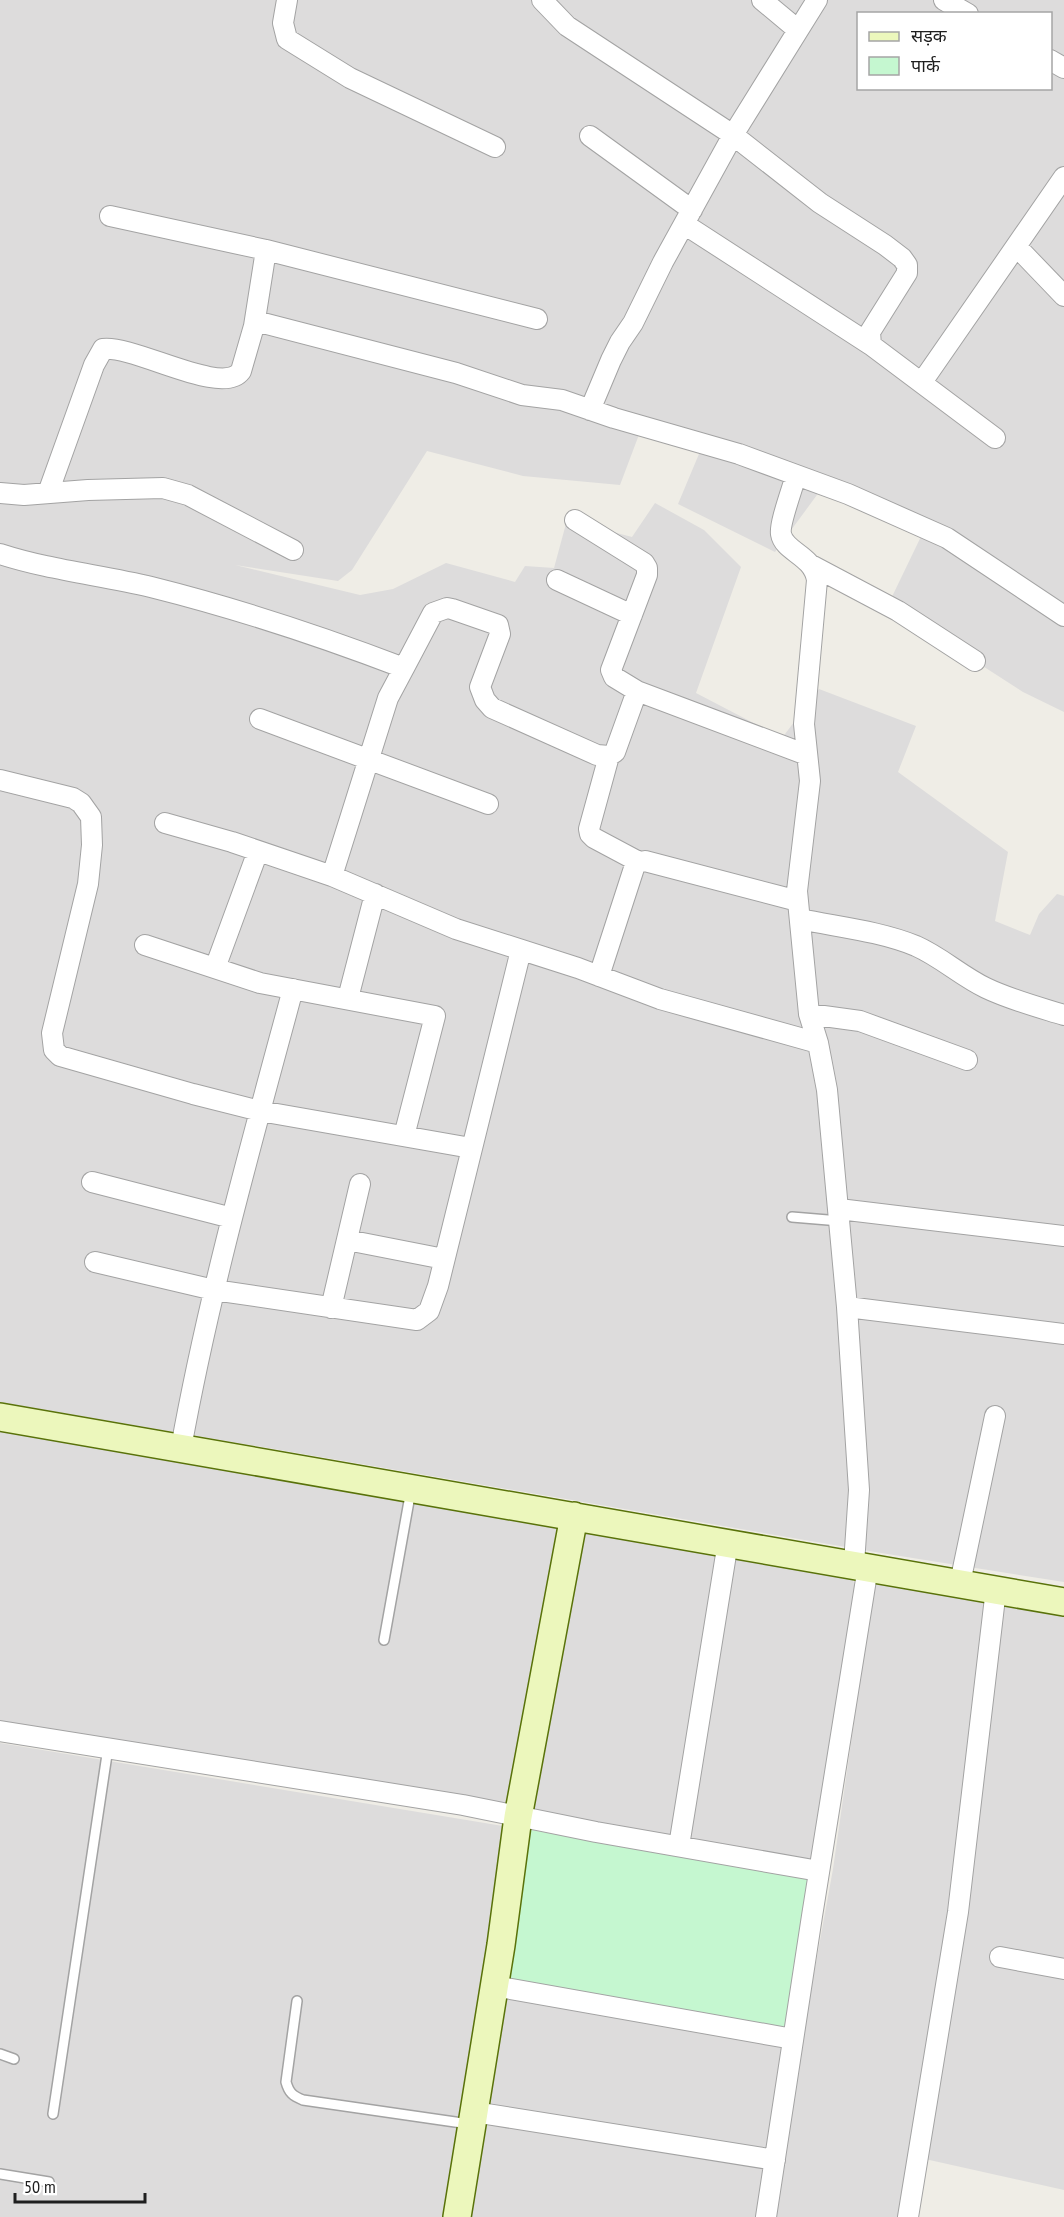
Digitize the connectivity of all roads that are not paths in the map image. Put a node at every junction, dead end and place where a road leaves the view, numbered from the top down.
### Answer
1 (287, 0) edge
2 (542, 0) edge
3 (762, 0) edge
4 (817, 0) edge
5 (944, 0) edge
6 (965, 12) edge
7 (798, 30) junction
8 (733, 135) junction
9 (591, 136) dead end
10 (495, 147) dead end
11 (1064, 177) edge
12 (110, 216) dead end
13 (688, 217) junction
14 (1017, 246) junction
15 (266, 250) junction
16 (1064, 296) edge
17 (537, 319) dead end
18 (255, 321) junction
19 (872, 345) junction
20 (922, 382) junction
21 (590, 410) junction
22 (994, 438) dead end
23 (796, 475) junction
24 (0, 493) edge
25 (48, 493) junction
26 (575, 520) dead end
27 (293, 550) dead end
28 (0, 554) edge
29 (813, 566) junction
30 (557, 580) dead end
31 (632, 615) junction
32 (1064, 616) edge
33 (975, 661) dead end
34 (404, 668) junction
35 (638, 691) junction
36 (260, 719) dead end
37 (807, 754) junction
38 (609, 756) junction
39 (368, 760) junction
40 (0, 780) edge
41 (488, 804) dead end
42 (165, 823) dead end
43 (258, 851) junction
44 (639, 862) junction
45 (332, 876) junction
46 (375, 894) junction
47 (799, 910) junction
48 (145, 945) dead end
49 (521, 950) junction
50 (215, 968) junction
51 (598, 976) junction
52 (293, 988) junction
53 (348, 998) junction
54 (809, 1014) junction
55 (1064, 1015) edge
56 (818, 1043) junction
57 (967, 1060) dead end
58 (260, 1111) junction
59 (405, 1136) junction
60 (471, 1148) junction
61 (92, 1182) dead end
62 (360, 1185) dead end
63 (839, 1215) junction
64 (792, 1217) dead end
65 (232, 1218) junction
66 (1064, 1236) edge
67 (347, 1240) junction
68 (444, 1259) junction
69 (95, 1262) dead end
70 (214, 1290) junction
71 (847, 1307) junction
72 (331, 1308) junction
73 (1064, 1334) edge
74 (0, 1416) edge
75 (995, 1416) dead end
76 (181, 1448) junction
77 (411, 1487) junction
78 (574, 1516) junction
79 (728, 1542) junction
80 (861, 1566) junction
81 (960, 1582) junction
82 (996, 1589) junction
83 (1064, 1602) edge
84 (384, 1640) dead end
85 (0, 1731) edge
86 (108, 1748) junction
87 (518, 1817) junction
88 (679, 1846) junction
89 (819, 1871) junction
90 (1000, 1957) dead end
91 (1064, 1969) edge
92 (494, 1986) junction
93 (297, 2001) dead end
94 (793, 2039) junction
95 (0, 2054) edge
96 (14, 2059) dead end
97 (53, 2114) dead end
98 (473, 2118) junction
99 (775, 2160) junction
100 (0, 2174) edge
101 (49, 2181) dead end
102 (457, 2217) edge
103 (766, 2217) edge
104 (908, 2217) edge

1 - 10 street
2 - 8 street
3 - 7 street
4 - 7 street
5 - 6 street
7 - 8 street
8 - 13 street
8 - 19 street
9 - 13 street
11 - 14 street
12 - 15 street
13 - 19 street
13 - 21 street
14 - 16 street
14 - 20 street
15 - 17 street
15 - 18 street
18 - 21 street
18 - 25 street
19 - 20 street
20 - 22 street
21 - 23 street
23 - 29 street
23 - 32 street
24 - 25 street
25 - 27 street
26 - 31 street
28 - 34 street
29 - 33 street
29 - 37 street
30 - 31 street
31 - 35 street
34 - 38 street
34 - 39 street
35 - 37 street
35 - 38 street
36 - 39 street
37 - 47 street
38 - 44 street
39 - 41 street
39 - 45 street
40 - 58 street
42 - 43 street
43 - 45 street
43 - 50 street
44 - 47 street
44 - 51 street
45 - 46 street
46 - 49 street
46 - 53 street
47 - 54 street
47 - 55 street
48 - 50 street
49 - 51 street
49 - 60 street
50 - 52 street
51 - 56 street
52 - 53 street
52 - 58 street
53 - 59 street
54 - 56 street
54 - 57 street
56 - 63 street
58 - 59 street
58 - 65 street
59 - 60 street
60 - 68 street
61 - 65 street
62 - 67 street
63 - 64 lane
63 - 66 street
63 - 71 street
65 - 70 street
67 - 68 street
67 - 72 street
68 - 72 street
69 - 70 street
70 - 72 street
70 - 76 street
71 - 73 street
71 - 80 street
74 - 76 street
75 - 81 street
76 - 77 street
77 - 78 street
77 - 84 lane
78 - 79 street
78 - 87 street
79 - 80 street
79 - 88 street
80 - 81 street
80 - 89 street
81 - 82 street
82 - 83 street
82 - 104 street
85 - 86 street
86 - 87 street
86 - 97 lane
87 - 88 street
87 - 92 street
88 - 89 street
89 - 94 street
90 - 91 street
92 - 94 street
92 - 98 street
93 - 98 lane
94 - 99 street
95 - 96 lane
98 - 99 street
98 - 102 street
99 - 103 street
100 - 101 lane

